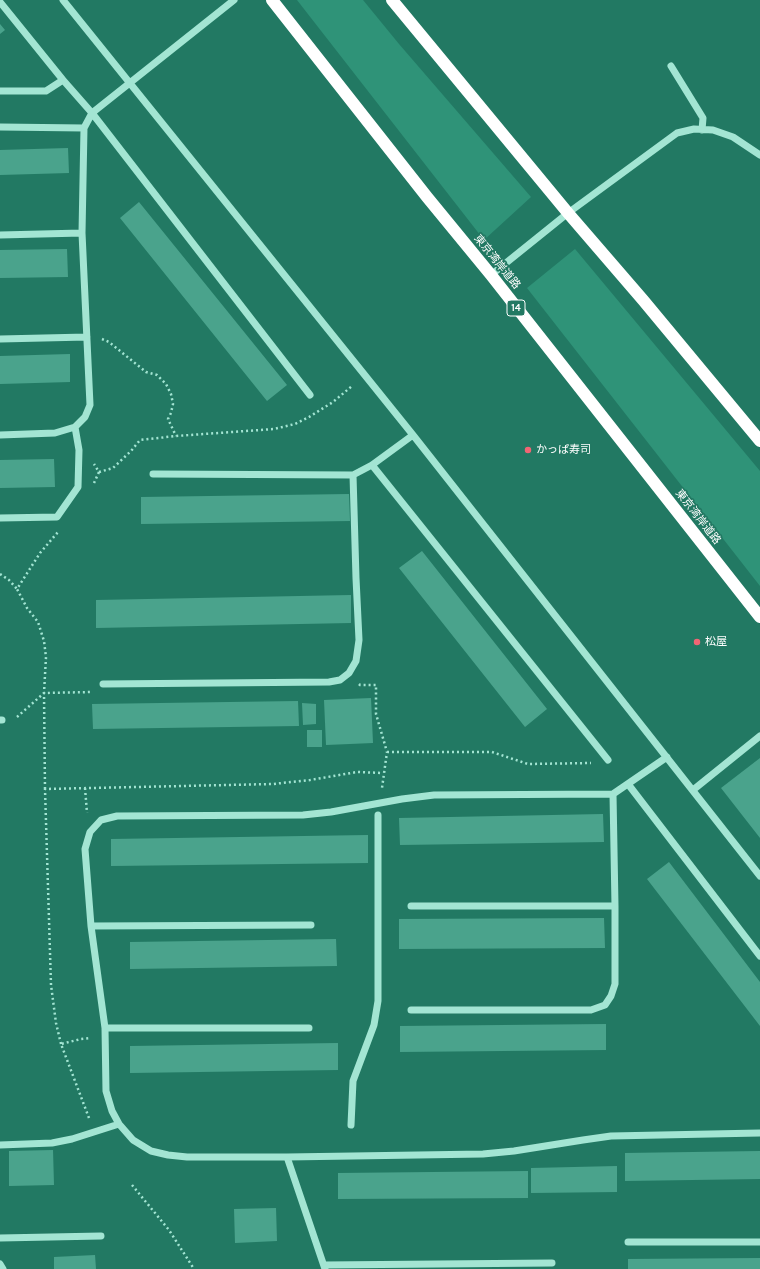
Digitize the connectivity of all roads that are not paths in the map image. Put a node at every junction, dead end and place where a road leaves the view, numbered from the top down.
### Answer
1 (63, 0) edge
2 (234, 0) edge
3 (272, 0) edge
4 (392, 0) edge
5 (0, 2) edge
6 (672, 66) dead end
7 (63, 80) junction
8 (130, 84) junction
9 (0, 91) edge
10 (92, 113) junction
11 (0, 127) edge
12 (84, 128) junction
13 (702, 130) junction
14 (760, 155) edge
15 (568, 213) junction
16 (82, 234) junction
17 (0, 235) edge
18 (491, 275) junction
19 (87, 337) junction
20 (0, 339) edge
21 (310, 395) dead end
22 (75, 427) junction
23 (0, 435) edge
24 (413, 435) junction
25 (760, 441) edge
26 (372, 465) junction
27 (153, 474) dead end
28 (353, 475) junction
29 (0, 518) edge
30 (760, 616) edge
31 (103, 684) road end
32 (760, 736) edge
33 (667, 757) junction
34 (608, 760) dead end
35 (628, 784) junction
36 (693, 790) junction
37 (613, 794) junction
38 (378, 815) dead end
39 (760, 876) edge
40 (411, 906) dead end
41 (615, 906) junction
42 (311, 925) dead end
43 (91, 926) junction
44 (760, 956) edge
45 (411, 1010) dead end
46 (105, 1028) junction
47 (309, 1028) dead end
48 (118, 1124) junction
49 (351, 1125) dead end
50 (760, 1133) edge
51 (0, 1145) edge
52 (287, 1157) junction
53 (101, 1236) dead end
54 (0, 1238) edge
55 (628, 1242) dead end
56 (760, 1242) edge
57 (552, 1263) dead end
58 (0, 1264) edge
59 (325, 1267) edge
60 (3, 1269) edge

1 - 8 street
2 - 8 street
3 - 18 highway, 東京湾岸道路 / 14
4 - 15 highway
5 - 7 street
6 - 13 street
7 - 9 street
7 - 10 street
8 - 10 street
8 - 24 street
10 - 12 street
10 - 21 street
11 - 12 street
12 - 16 street
13 - 14 street
13 - 15 street
15 - 18 street
15 - 25 highway
16 - 17 street
16 - 19 street
18 - 30 highway, 東京湾岸道路 / 14
19 - 20 street
19 - 22 street
22 - 23 street
22 - 29 street
24 - 26 street
24 - 33 street
26 - 28 street
26 - 34 street
27 - 28 street
28 - 31 street
32 - 36 street
33 - 35 street
33 - 36 street
35 - 37 street
35 - 44 street
36 - 39 street
37 - 41 street
37 - 43 street
38 - 49 street
40 - 41 street
41 - 45 street
42 - 43 street
43 - 46 street
46 - 47 street
46 - 48 street
48 - 51 street
48 - 52 street
50 - 52 street
52 - 59 street
53 - 54 street
55 - 56 street
57 - 59 street
58 - 60 street

